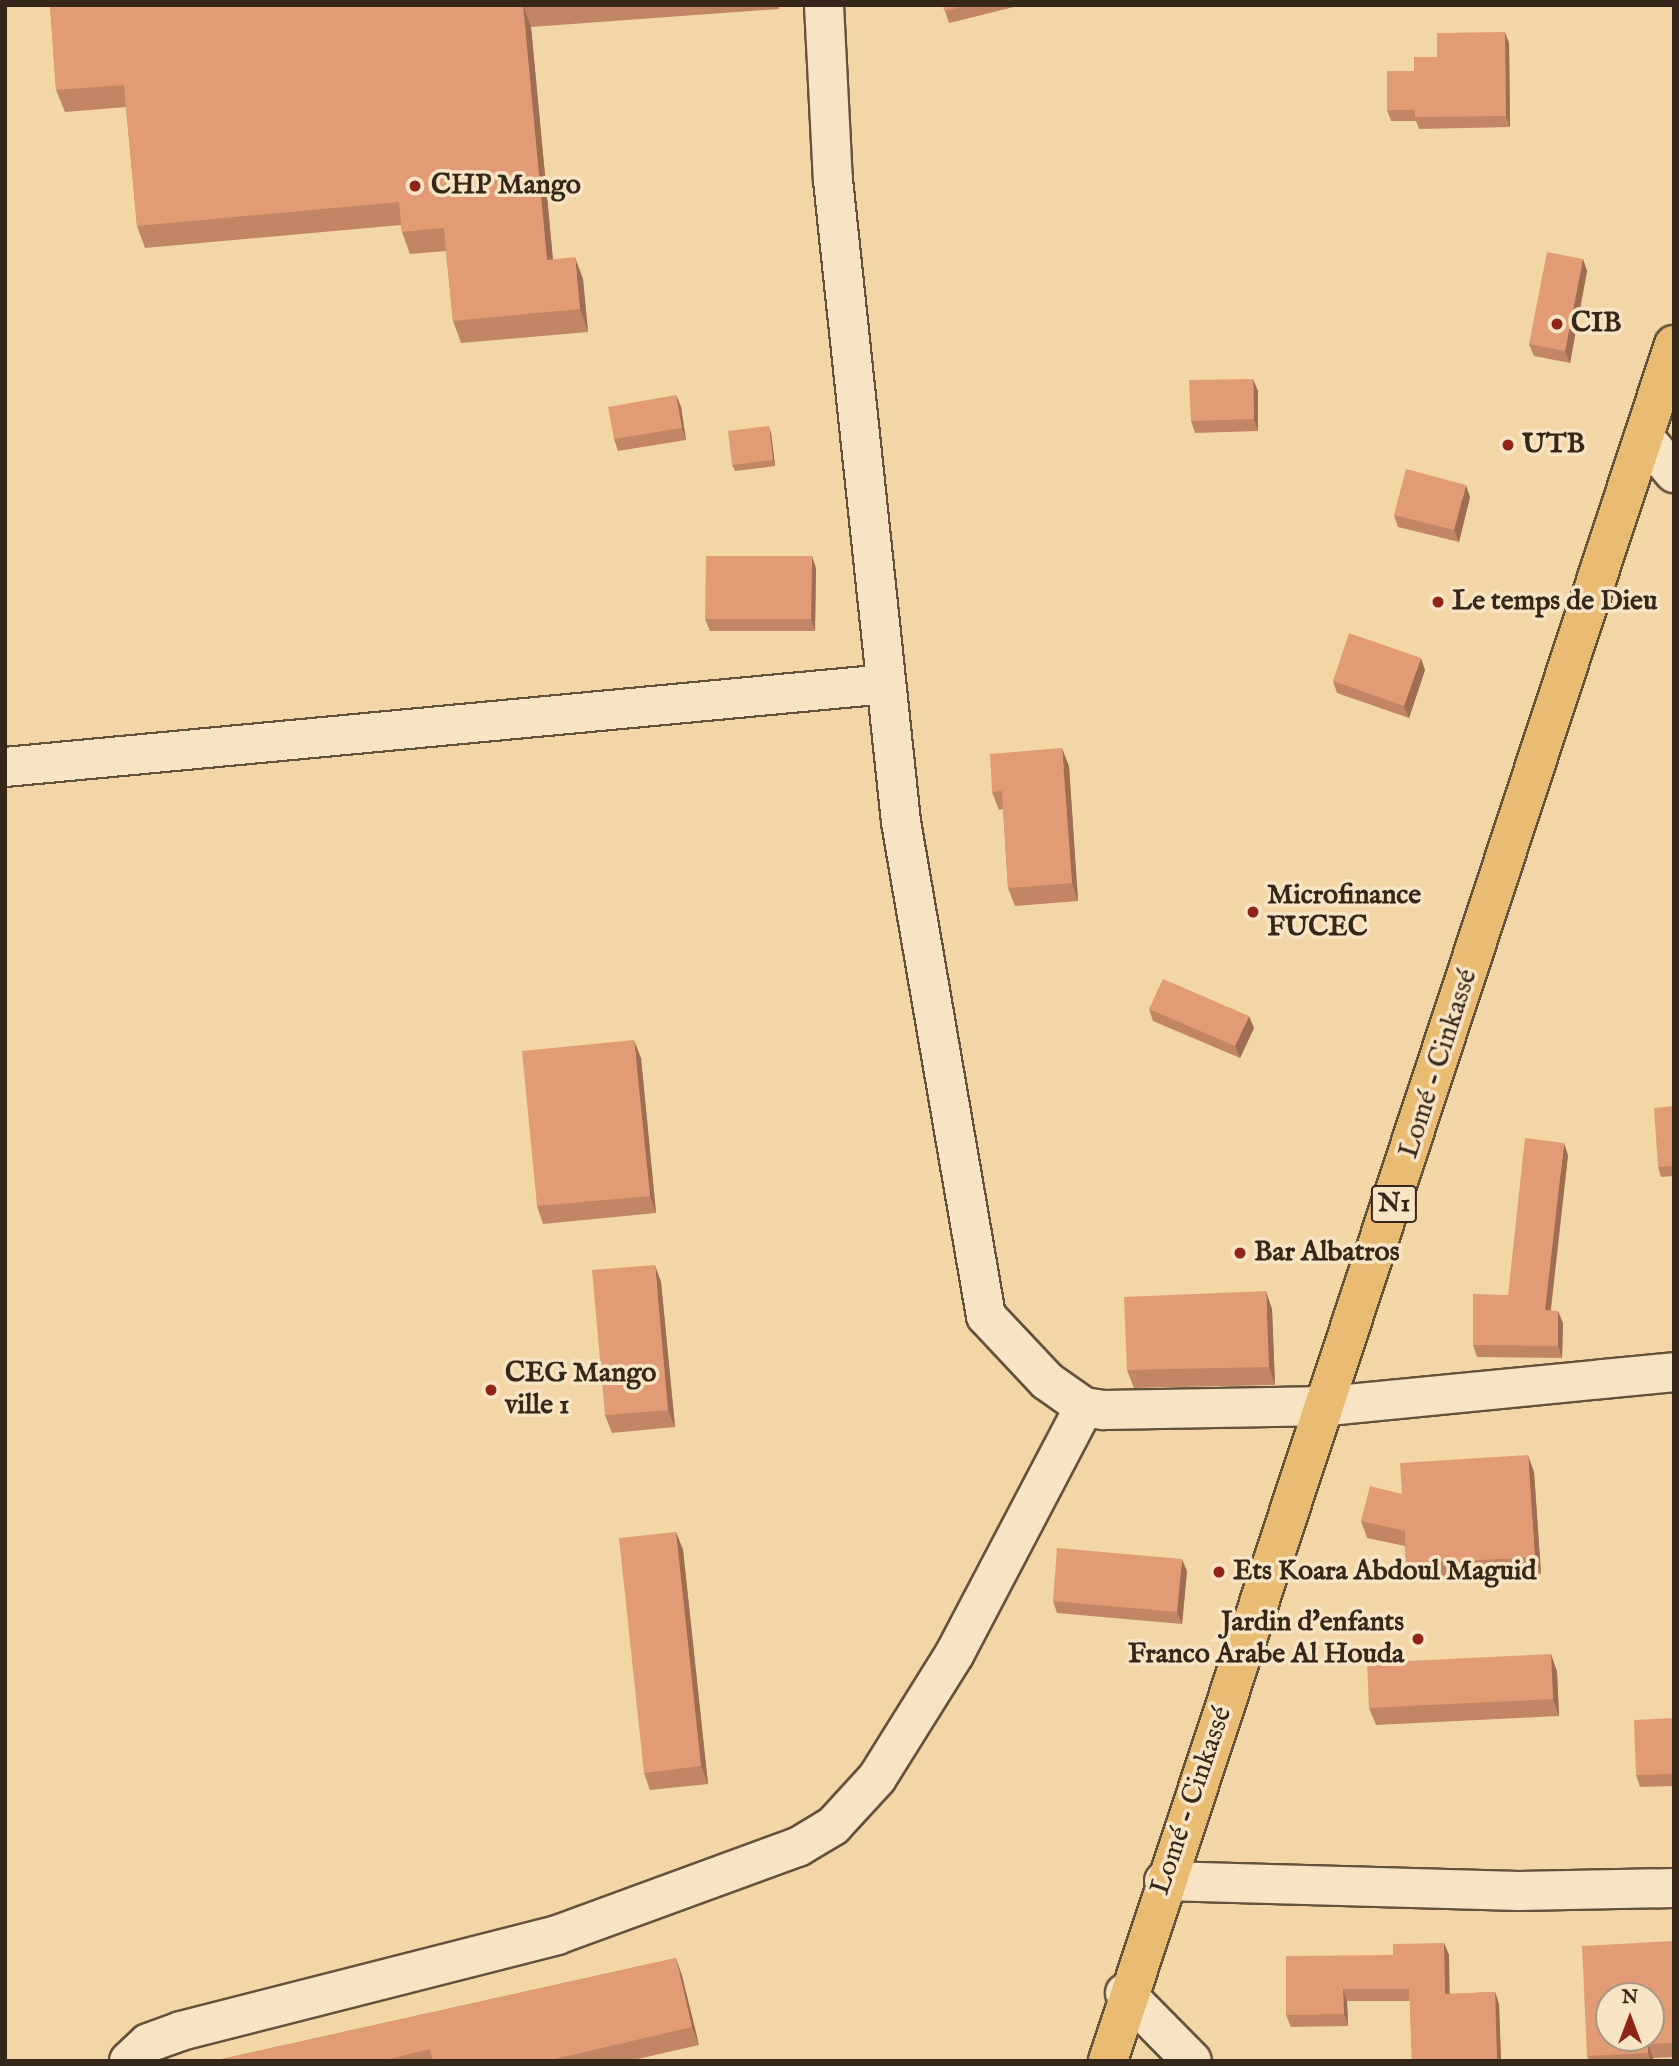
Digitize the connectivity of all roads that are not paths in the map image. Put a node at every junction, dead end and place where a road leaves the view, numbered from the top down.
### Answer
1 (824, 5) edge
2 (1674, 345) edge
3 (1644, 438) junction
4 (1674, 472) edge
5 (886, 684) junction
6 (5, 767) edge
7 (1674, 1372) edge
8 (1328, 1406) junction
9 (1084, 1407) junction
10 (1164, 1881) junction
11 (1674, 1888) edge
12 (1125, 1993) junction
13 (128, 2061) edge
14 (1108, 2061) edge
15 (1192, 2061) edge

1 - 5 street
2 - 3 highway, Lomé - Cinkassé / N1
3 - 4 street
3 - 8 highway, Lomé - Cinkassé / N1
5 - 6 street
5 - 9 street
7 - 8 street
8 - 9 street
8 - 10 highway, Lomé - Cinkassé / N1
9 - 13 street
10 - 11 street
10 - 12 highway, Lomé - Cinkassé / N1
12 - 14 highway, Lomé - Cinkassé / N1
12 - 15 street

